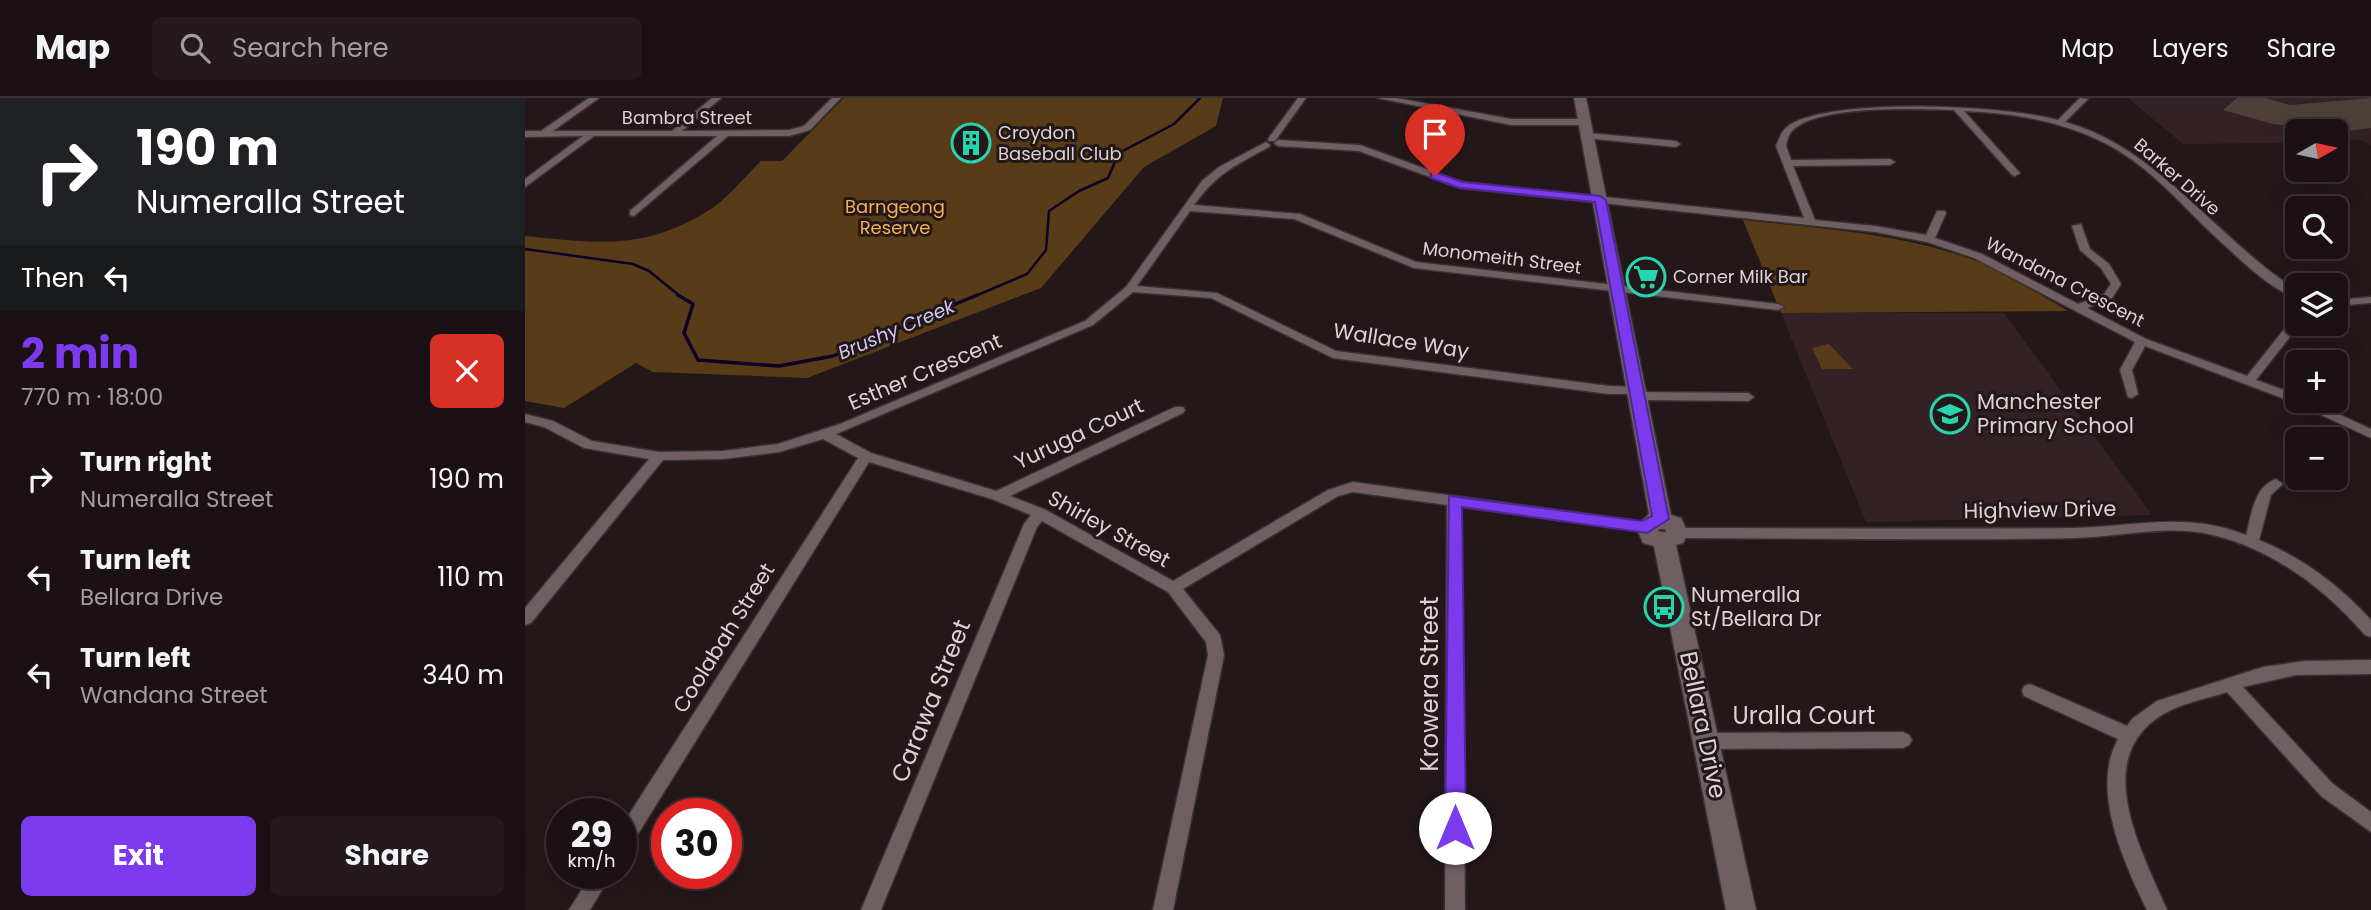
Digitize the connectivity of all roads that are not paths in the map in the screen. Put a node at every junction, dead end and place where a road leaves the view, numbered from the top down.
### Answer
1 (595, 98) edge
2 (717, 98) edge
3 (837, 98) edge
4 (1302, 98) edge
5 (1383, 98) edge
6 (1580, 98) edge
7 (2084, 99) edge
8 (1956, 107) junction
9 (2060, 122) junction
10 (1586, 129) junction
11 (525, 134) edge
12 (543, 134) junction
13 (592, 134) junction
14 (673, 134) junction
15 (725, 134) junction
16 (1272, 142) junction
17 (1676, 144) dead end
18 (1890, 162) dead end
19 (1787, 163) junction
20 (2015, 173) dead end
21 (525, 184) edge
22 (1600, 200) junction
23 (1189, 208) junction
24 (634, 213) dead end
25 (1941, 213) dead end
26 (1811, 223) junction
27 (2077, 226) dead end
28 (1929, 239) junction
29 (2285, 288) edge
30 (1130, 289) junction
31 (1616, 289) junction
32 (2371, 300) edge
33 (2348, 302) edge
34 (1778, 307) dead end
35 (2077, 308) junction
36 (2285, 336) edge
37 (2142, 341) junction
38 (2250, 380) junction
39 (1636, 393) junction
40 (2132, 394) dead end
41 (2285, 394) edge
42 (1748, 397) dead end
43 (1179, 410) dead end
44 (2327, 413) edge
45 (525, 418) edge
46 (823, 433) junction
47 (2371, 434) edge
48 (659, 456) junction
49 (866, 456) junction
50 (2276, 484) dead end
51 (997, 496) junction
52 (1454, 500) junction
53 (1041, 514) junction
54 (1662, 530) junction
55 (2252, 541) junction
56 (1173, 588) junction
57 (525, 619) edge
58 (2371, 631) edge
59 (2371, 667) edge
60 (2230, 684) junction
61 (2031, 691) dead end
62 (2128, 735) junction
63 (1903, 740) dead end
64 (1706, 741) junction
65 (637, 819) edge
66 (2371, 823) edge
67 (593, 889) edge
68 (579, 910) edge
69 (871, 910) edge
70 (1163, 910) edge
71 (1455, 910) edge
72 (1741, 910) edge
73 (2157, 910) edge

1 - 12 street
2 - 14 street
3 - 15 street, Bambra Street
4 - 16 street, Esther Crescent
5 - 10 street
6 - 10 main road, Bellara Drive
7 - 9 street
8 - 9 street, Barker Drive
8 - 19 street, Barker Drive
8 - 20 street
9 - 29 street, Barker Drive
10 - 17 street
10 - 22 main road, Bellara Drive
11 - 12 street, Bambra Street
12 - 13 street, Bambra Street
13 - 14 street, Bambra Street
13 - 21 street
14 - 15 street, Bambra Street
15 - 24 street
16 - 22 street, Wandana Crescent
16 - 23 street, Esther Crescent
18 - 19 street
19 - 26 street, Barker Drive
22 - 26 street, Wandana Crescent
22 - 31 main road, Bellara Drive
23 - 30 street, Esther Crescent
23 - 31 street, Monomeith Street
25 - 28 street
26 - 28 street, Wandana Crescent
27 - 35 street
28 - 35 street, Wandana Crescent
30 - 39 street, Wallace Way
30 - 46 street, Esther Crescent
31 - 34 street, Monomeith Street
31 - 39 main road, Bellara Drive
32 - 33 street
35 - 37 street, Wandana Crescent
36 - 38 street
37 - 38 street, Wandana Crescent
37 - 40 street
38 - 41 street, Wandana Crescent
39 - 42 street, Wallace Way
39 - 54 main road, Bellara Drive
43 - 51 street, Yuruga Court
44 - 47 street, Wandana Crescent
45 - 48 street, Esther Crescent
46 - 48 street, Esther Crescent
46 - 49 street, Shirley Street
48 - 57 street
49 - 51 street, Shirley Street
49 - 65 street, Coolabah Street
50 - 55 street
51 - 53 street, Shirley Street
52 - 54 street, Highview Drive
52 - 56 street, Highview Drive
52 - 71 street, Krowera Street
53 - 56 street, Shirley Street
53 - 69 street, Carawa Street
54 - 55 street, Highview Drive
54 - 64 main road, Bellara Drive
55 - 58 street, Highview Drive
56 - 70 street, Shirley Street
59 - 60 street
60 - 62 street
60 - 66 street
61 - 62 street
62 - 73 street
63 - 64 street, Uralla Court
64 - 72 main road, Bellara Drive
67 - 68 street

